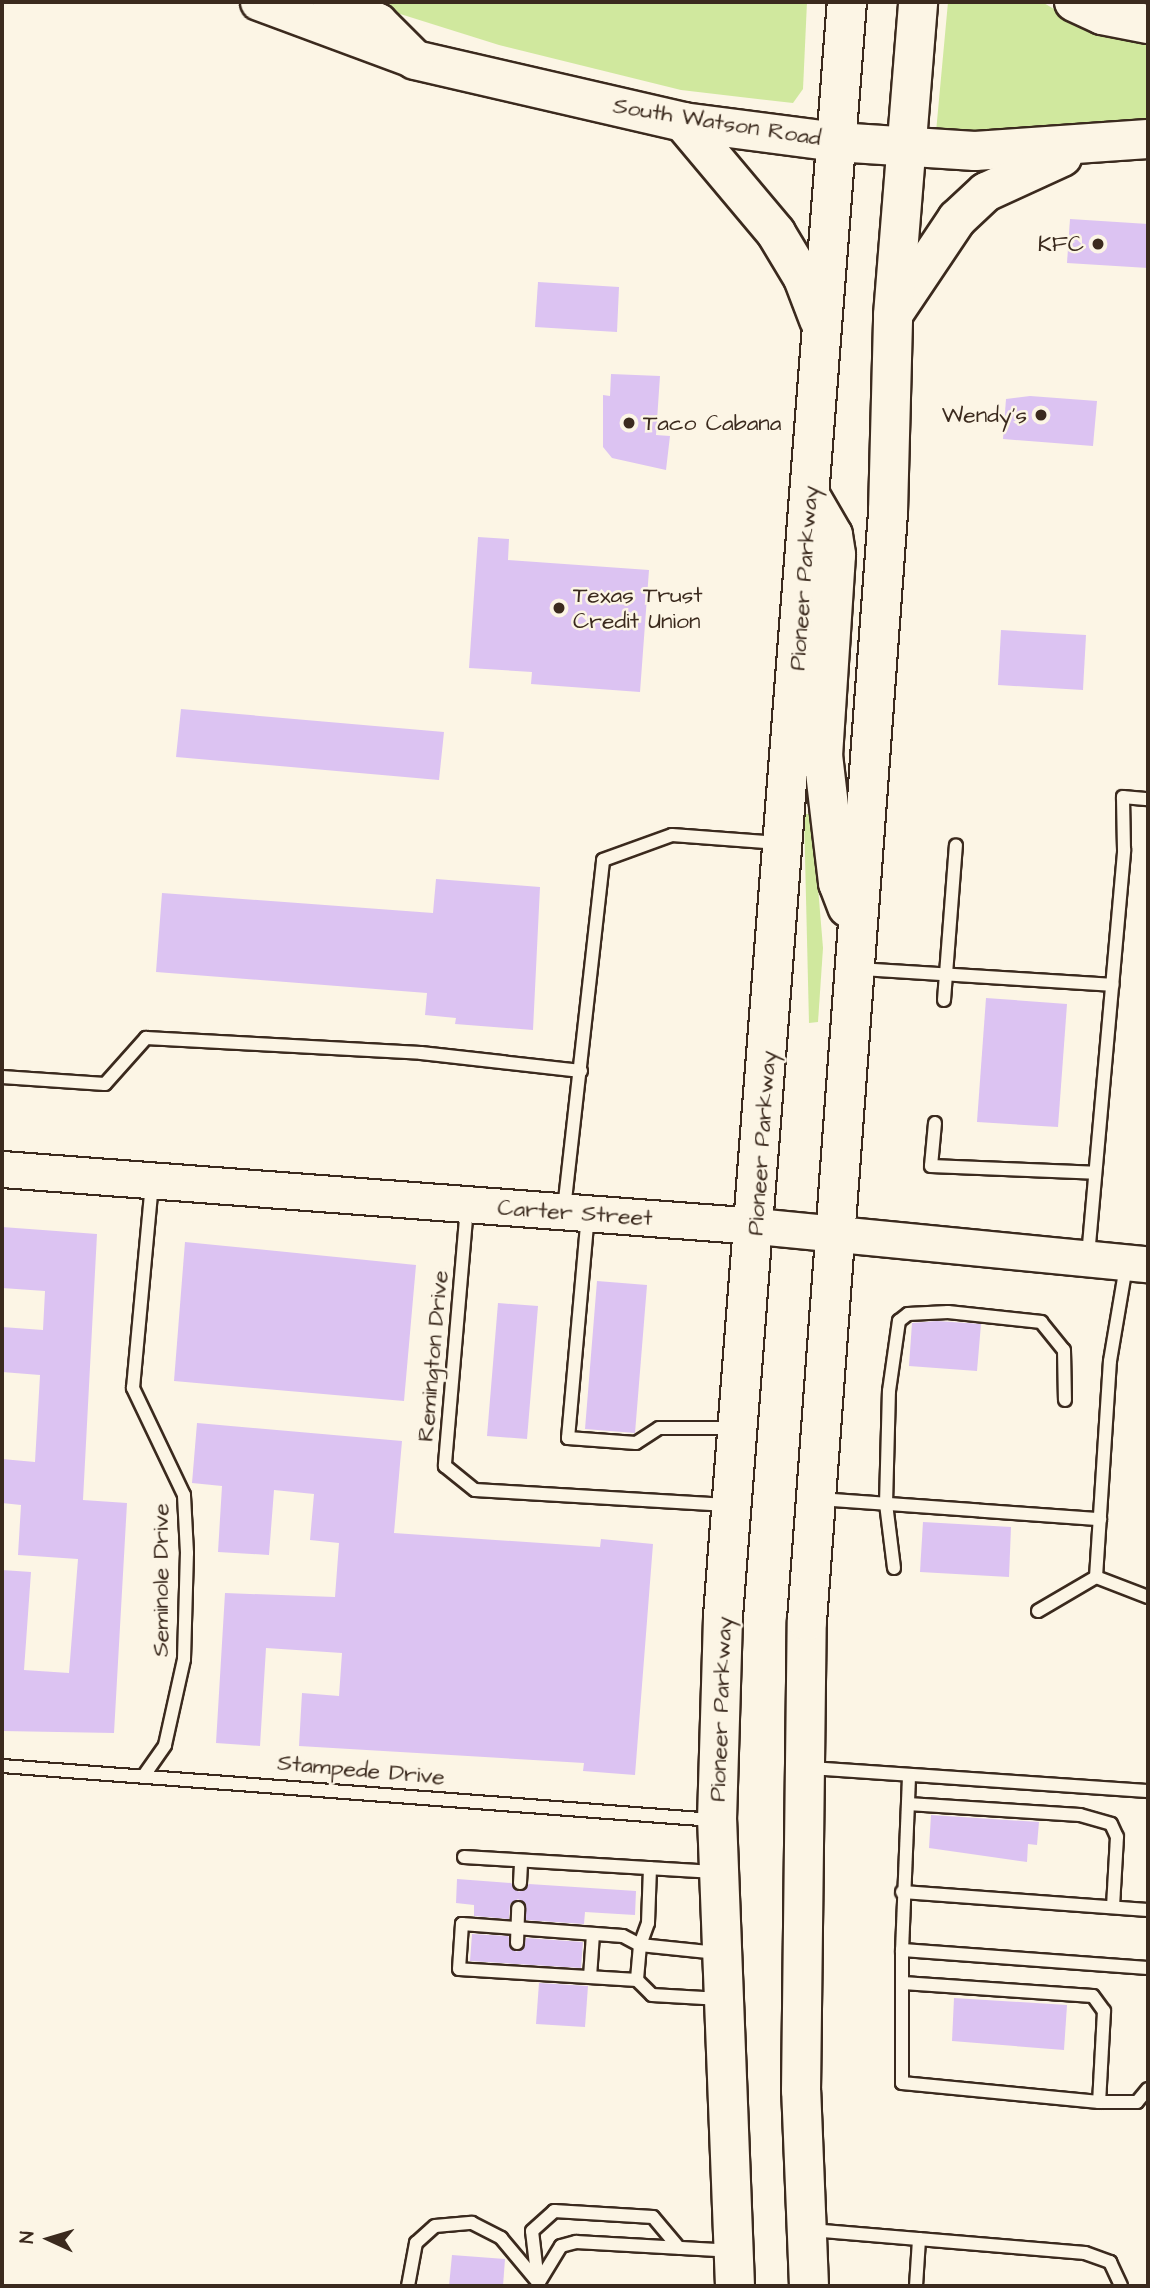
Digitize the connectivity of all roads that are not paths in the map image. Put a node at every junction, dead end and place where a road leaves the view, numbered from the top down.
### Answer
1 (258, 2) edge
2 (332, 2) edge
3 (847, 2) edge
4 (918, 2) edge
5 (1074, 2) edge
6 (1148, 24) edge
7 (415, 60) junction
8 (683, 122) junction
9 (1148, 139) edge
10 (836, 142) junction
11 (1102, 144) junction
12 (906, 147) junction
13 (893, 315) junction
14 (821, 327) junction
15 (810, 497) junction
16 (1148, 799) edge
17 (784, 843) junction
18 (956, 845) dead end
19 (856, 920) junction
20 (853, 969) junction
21 (946, 975) junction
22 (1112, 985) junction
23 (944, 1000) dead end
24 (581, 1071) junction
25 (2, 1077) edge
26 (935, 1123) dead end
27 (2, 1169) edge
28 (1095, 1173) junction
29 (153, 1179) junction
30 (467, 1205) junction
31 (576, 1213) junction
32 (757, 1226) junction
33 (834, 1233) junction
34 (1088, 1258) junction
35 (1137, 1263) edge
36 (1065, 1400) dead end
37 (739, 1428) junction
38 (816, 1499) junction
39 (886, 1504) junction
40 (732, 1505) junction
41 (1100, 1518) junction
42 (894, 1567) dead end
43 (1096, 1577) junction
44 (1148, 1597) edge
45 (1038, 1611) dead end
46 (2, 1766) edge
47 (802, 1767) junction
48 (145, 1774) junction
49 (909, 1777) junction
50 (1148, 1791) edge
51 (908, 1804) junction
52 (717, 1820) junction
53 (464, 1857) dead end
54 (521, 1861) junction
55 (650, 1868) junction
56 (719, 1872) junction
57 (520, 1883) dead end
58 (902, 1892) junction
59 (1113, 1907) junction
60 (518, 1908) dead end
61 (1148, 1910) edge
62 (518, 1929) junction
63 (593, 1934) junction
64 (517, 1943) dead end
65 (640, 1945) junction
66 (902, 1950) junction
67 (722, 1953) junction
68 (1148, 1968) edge
69 (590, 1977) junction
70 (637, 1980) junction
71 (903, 1983) junction
72 (724, 1999) junction
73 (1148, 2090) edge
74 (1099, 2102) junction
75 (808, 2229) junction
76 (919, 2239) junction
77 (679, 2248) junction
78 (734, 2269) edge
79 (538, 2284) edge
80 (408, 2286) edge
81 (809, 2286) edge
82 (916, 2286) edge
83 (1121, 2286) edge

1 - 7 street, South Watson Road
2 - 7 main road
3 - 10 main road, Pioneer Parkway
4 - 12 main road
5 - 6 main road
7 - 8 main road, South Watson Road
8 - 10 main road, South Watson Road
8 - 14 main road
9 - 11 main road, South Watson Road
10 - 12 main road, South Watson Road
10 - 14 main road, Pioneer Parkway
11 - 12 main road, South Watson Road
11 - 13 main road
12 - 13 main road
13 - 19 main road
14 - 15 main road, Pioneer Parkway
15 - 17 main road, Pioneer Parkway
15 - 19 main road
16 - 22 lane
17 - 24 lane
17 - 32 main road, Pioneer Parkway
18 - 21 lane
19 - 20 main road
20 - 21 lane
20 - 33 main road
21 - 22 lane
21 - 23 lane
22 - 28 lane
24 - 25 lane
24 - 31 lane
26 - 28 lane
27 - 29 street, Carter Street
28 - 34 lane
29 - 30 street, Carter Street
29 - 48 lane, Seminole Drive
30 - 31 street, Carter Street
30 - 40 lane, Remington Drive
31 - 32 street, Carter Street
31 - 37 lane
32 - 33 street, Carter Street
32 - 37 main road, Pioneer Parkway
33 - 34 street, Carter Street
33 - 38 main road
34 - 35 street, Carter Street
35 - 41 lane
36 - 39 lane
37 - 40 main road, Pioneer Parkway
38 - 39 lane
38 - 47 main road
39 - 41 lane
39 - 42 lane
40 - 52 main road, Pioneer Parkway
41 - 43 lane
43 - 44 lane
43 - 45 lane
46 - 48 lane, Stampede Drive
47 - 49 lane
47 - 75 main road
48 - 52 lane, Stampede Drive
49 - 50 lane
49 - 51 lane
51 - 58 lane
51 - 59 lane
52 - 56 main road, Pioneer Parkway
53 - 54 lane
54 - 55 lane
54 - 57 lane
55 - 56 lane
55 - 65 lane
56 - 67 main road, Pioneer Parkway
58 - 59 lane
58 - 66 lane
59 - 61 lane
60 - 62 lane
62 - 63 lane
62 - 64 lane
62 - 69 lane
63 - 65 lane
63 - 69 lane
65 - 67 lane
65 - 70 lane
66 - 68 lane
66 - 71 lane
67 - 72 main road, Pioneer Parkway
69 - 70 lane
70 - 72 lane
71 - 74 lane
71 - 74 lane
72 - 78 main road, Pioneer Parkway
73 - 74 lane
75 - 76 lane
75 - 81 main road
76 - 82 lane
76 - 83 lane
77 - 78 lane
77 - 79 lane
77 - 79 lane
79 - 80 lane

